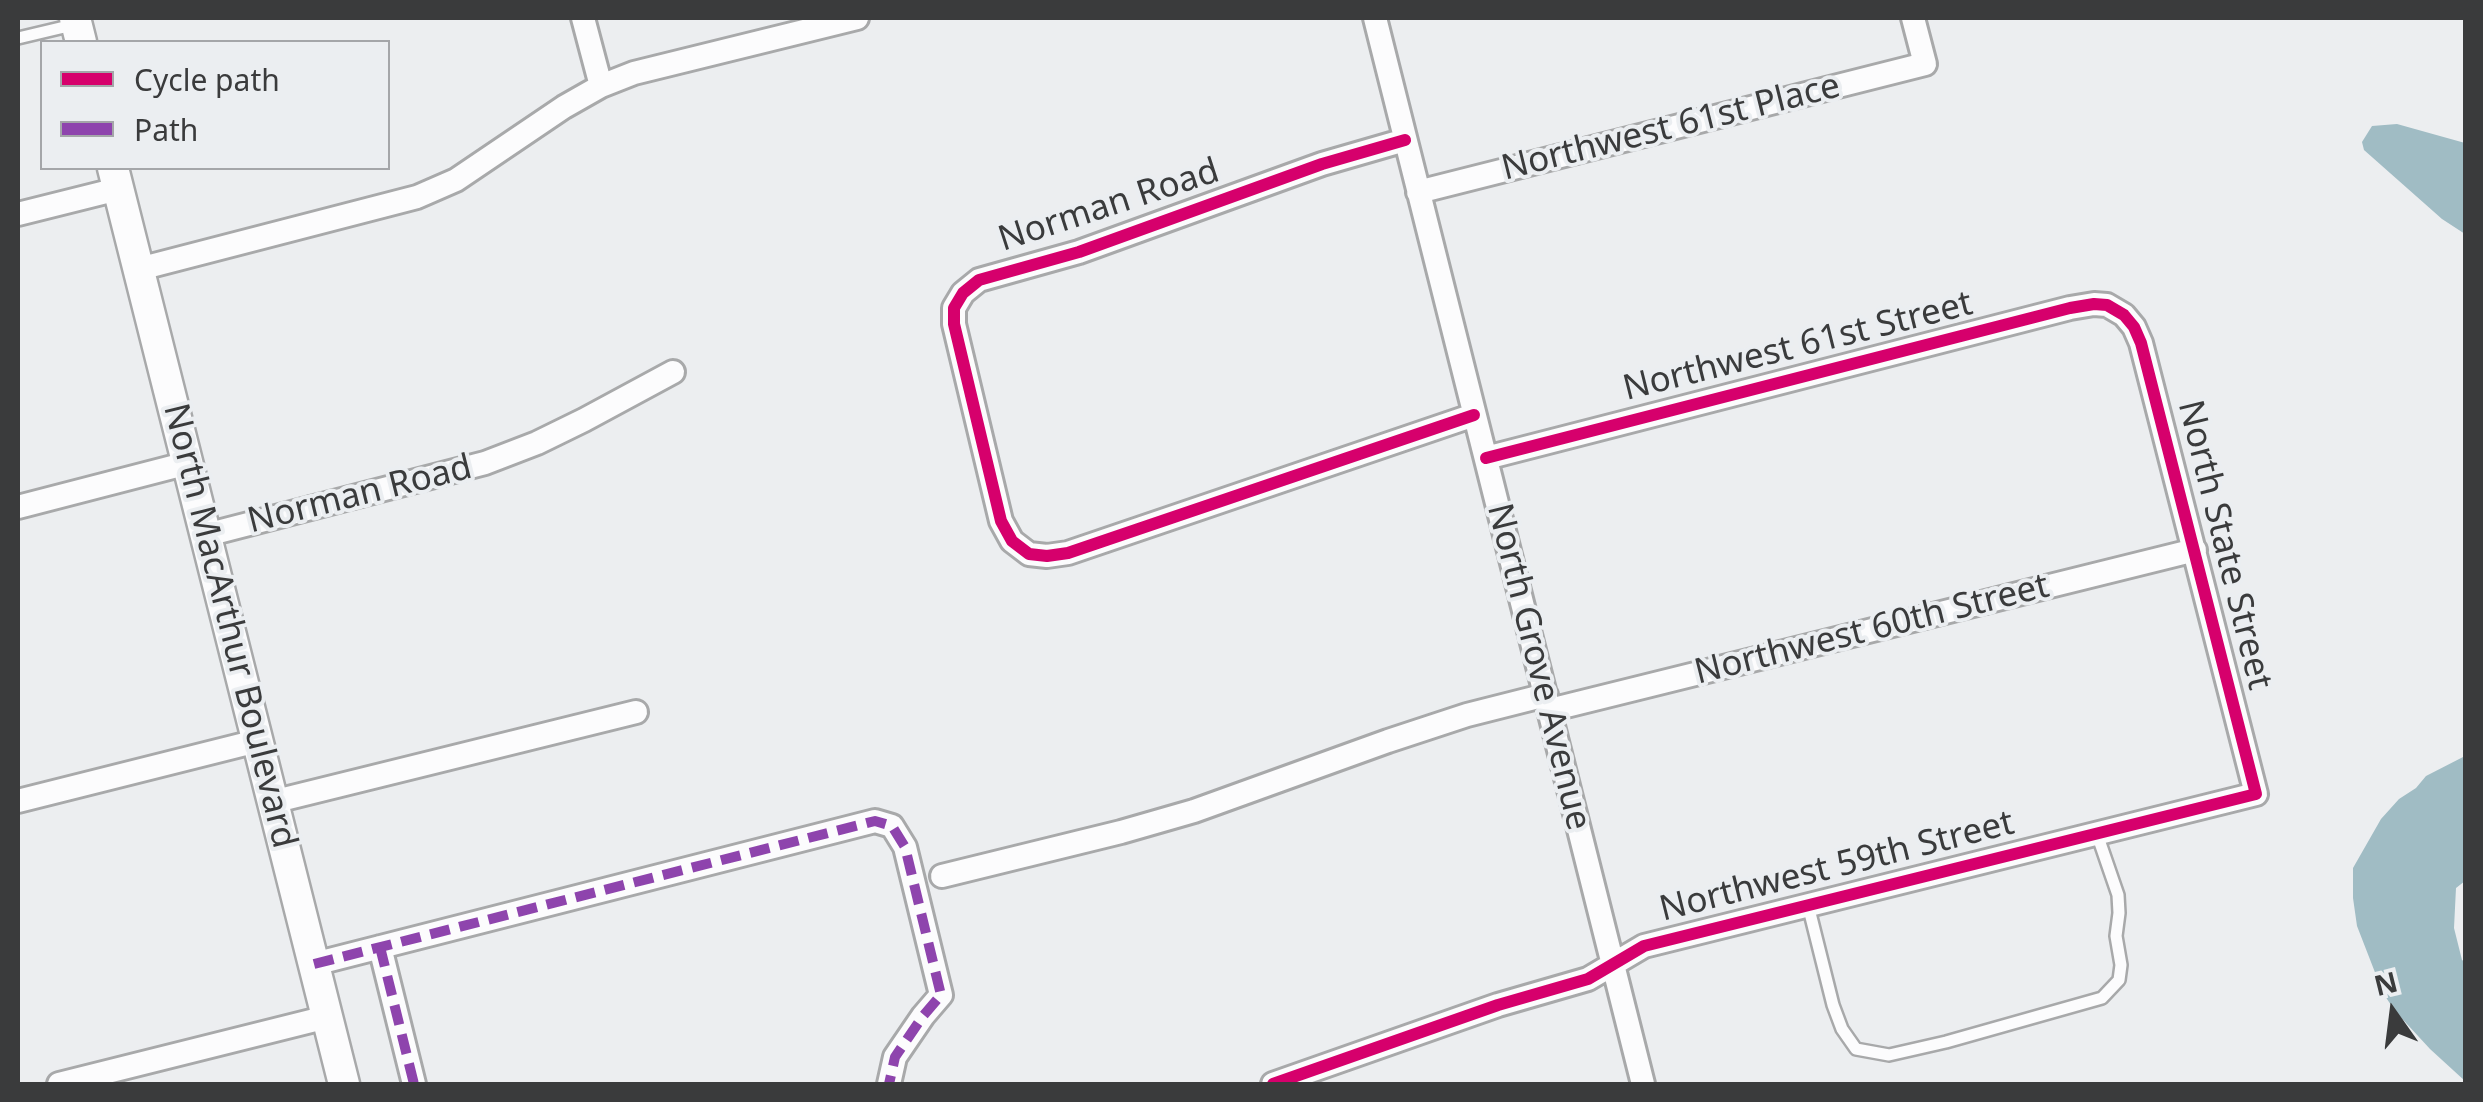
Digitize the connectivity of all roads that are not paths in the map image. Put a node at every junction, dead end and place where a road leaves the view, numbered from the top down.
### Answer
1 (584, 18) edge
2 (857, 18) edge
3 (1375, 18) edge
4 (1913, 18) edge
5 (78, 28) edge
6 (18, 38) edge
7 (600, 86) junction
8 (1405, 140) junction
9 (115, 178) edge
10 (1418, 192) junction
11 (18, 214) edge
12 (139, 270) junction
13 (2124, 315) joint
14 (672, 372) dead end
15 (1474, 416) junction
16 (1486, 458) junction
17 (188, 464) junction
18 (18, 507) edge
19 (206, 535) junction
20 (2195, 550) junction
21 (1548, 702) junction
22 (636, 712) dead end
23 (257, 741) junction
24 (2256, 794) joint
25 (18, 801) edge
26 (272, 802) junction
27 (2097, 834) junction
28 (942, 876) dead end
29 (1808, 906) junction
30 (380, 947) junction
31 (314, 964) junction
32 (1612, 965) junction
33 (327, 1016) junction
34 (59, 1084) edge
35 (344, 1084) edge
36 (414, 1084) edge
37 (887, 1084) edge
38 (1272, 1084) edge
39 (1643, 1084) edge

1 - 7 street
2 - 7 street
3 - 8 street, North Grove Avenue
4 - 10 street, Northwest 61st Place
5 - 6 lane
7 - 12 street
8 - 10 street, North Grove Avenue
8 - 15 street, Norman Road
9 - 11 street
9 - 12 main road, North MacArthur Boulevard
10 - 15 street, North Grove Avenue
12 - 17 main road, North MacArthur Boulevard
13 - 16 street, Northwest 61st Street
13 - 20 street, North State Street
14 - 19 street, Norman Road
15 - 16 street, North Grove Avenue
16 - 21 street, North Grove Avenue
17 - 18 street
17 - 19 main road, North MacArthur Boulevard
19 - 23 main road, North MacArthur Boulevard
20 - 21 street, Northwest 60th Street
20 - 24 street, North State Street
21 - 28 street, Northwest 60th Street
21 - 32 street, North Grove Avenue
22 - 26 street
23 - 25 street
23 - 26 main road, North MacArthur Boulevard
24 - 27 street, Northwest 59th Street
26 - 31 main road, North MacArthur Boulevard
27 - 29 street, Northwest 59th Street
27 - 29 lane
29 - 32 street, Northwest 59th Street
30 - 31 street
30 - 36 street
30 - 37 street
31 - 33 main road, North MacArthur Boulevard
32 - 38 street, Northwest 59th Street
32 - 39 street, North Grove Avenue
33 - 34 street
33 - 35 main road, North MacArthur Boulevard

